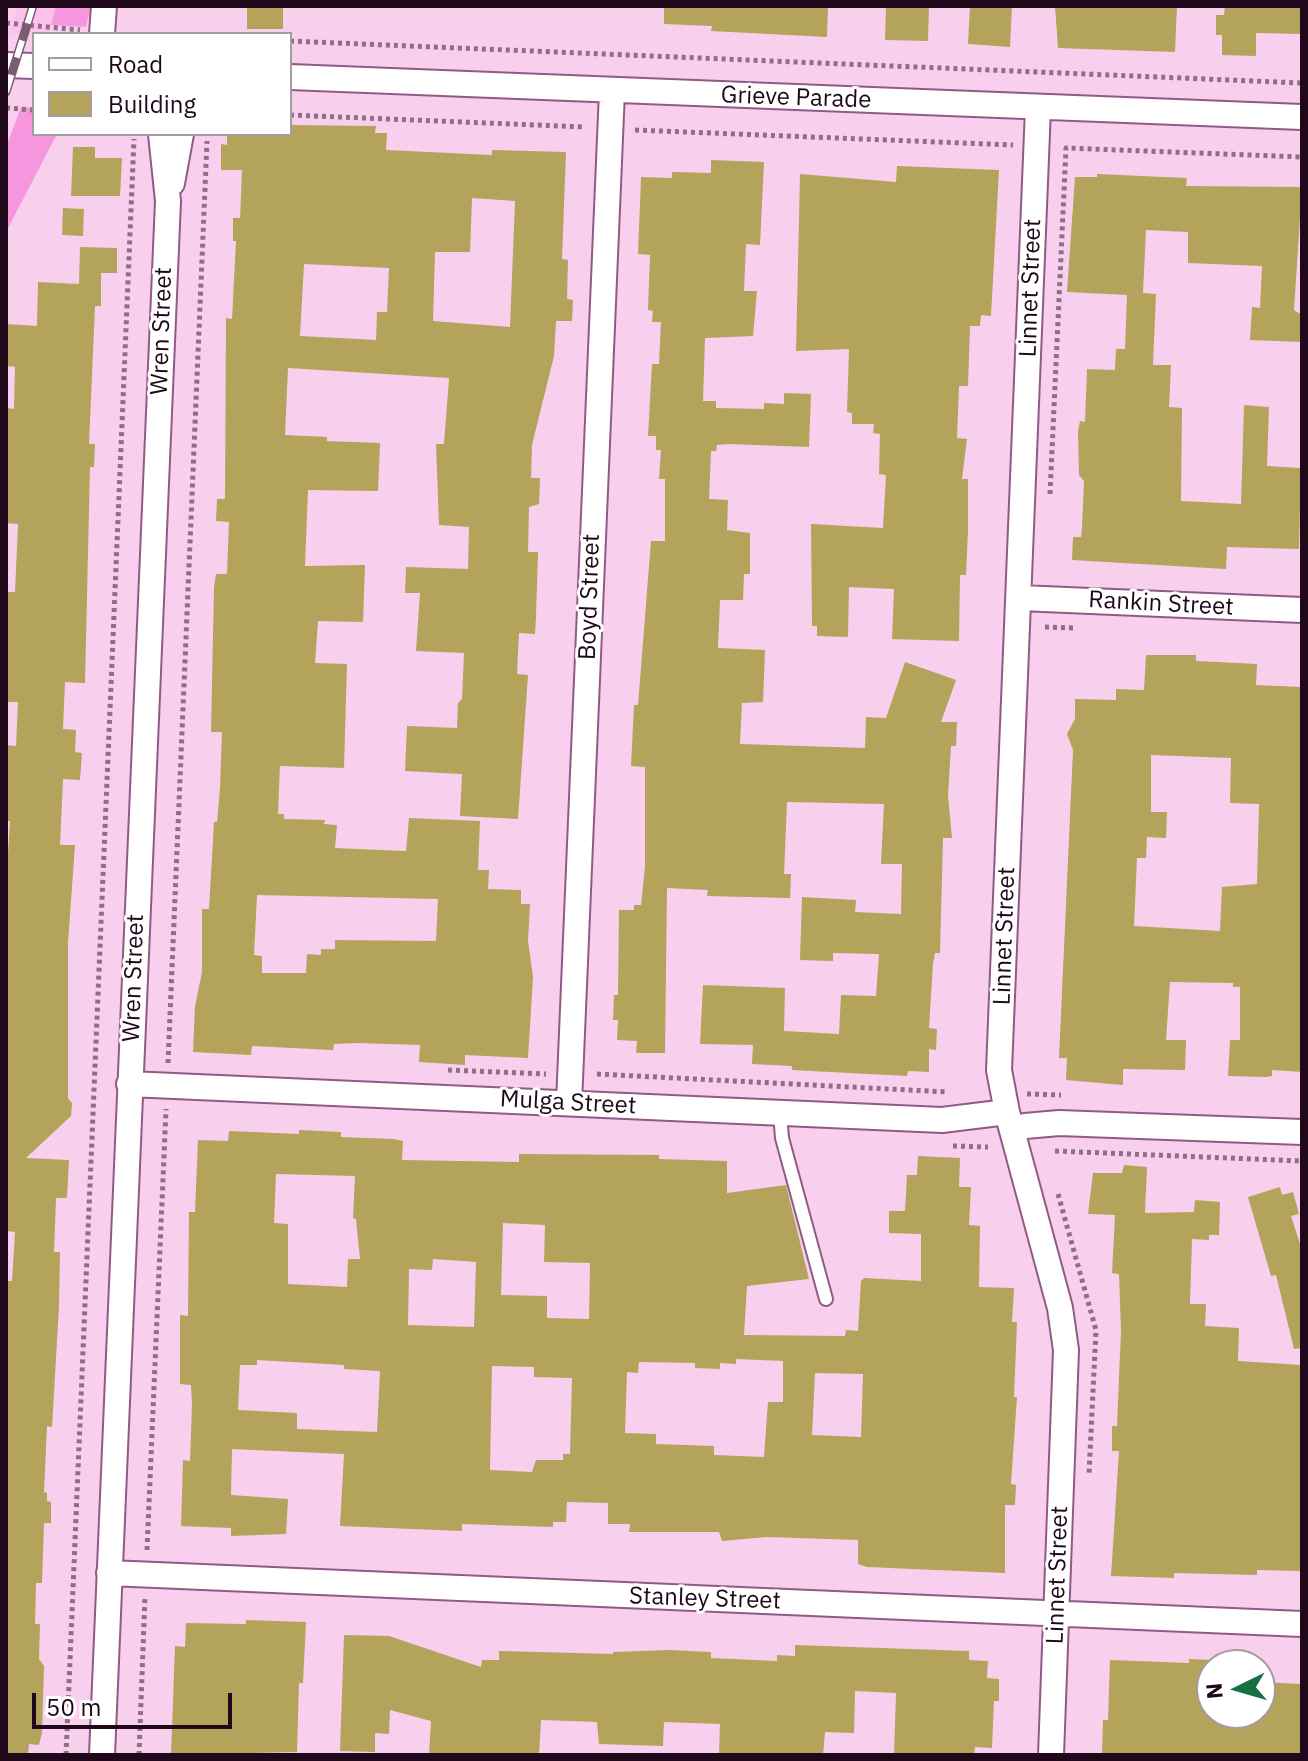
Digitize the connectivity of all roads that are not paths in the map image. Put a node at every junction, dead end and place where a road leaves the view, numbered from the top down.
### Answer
1 (104, 6) edge
2 (102, 32) edge
3 (6, 65) edge
4 (32, 66) edge
5 (292, 77) edge
6 (612, 91) junction
7 (1038, 108) junction
8 (1302, 117) edge
9 (161, 136) edge
10 (181, 136) edge
11 (168, 201) junction
12 (1020, 598) junction
13 (1302, 610) edge
14 (129, 1084) junction
15 (569, 1103) junction
16 (780, 1113) junction
17 (1009, 1122) junction
18 (1302, 1132) edge
19 (826, 1299) dead end
20 (109, 1573) junction
21 (1056, 1613) junction
22 (1302, 1624) edge
23 (102, 1755) edge
24 (1051, 1755) edge

1 - 2 street
3 - 4 street
5 - 6 street, Grieve Parade
6 - 7 street, Grieve Parade
6 - 15 street, Boyd Street
7 - 8 street, Grieve Parade
7 - 12 street, Linnet Street
9 - 11 street, Wren Street
10 - 11 street, Wren Street
11 - 14 street, Wren Street
12 - 13 street, Rankin Street
12 - 17 street, Linnet Street
14 - 15 street, Mulga Street
14 - 20 street, Wren Street
15 - 16 street, Mulga Street
16 - 17 street, Mulga Street
16 - 19 lane
17 - 18 street, Mulga Street
17 - 21 street, Linnet Street
20 - 21 street, Stanley Street
20 - 23 street, Wren Street
21 - 22 street, Stanley Street
21 - 24 street, Linnet Street

